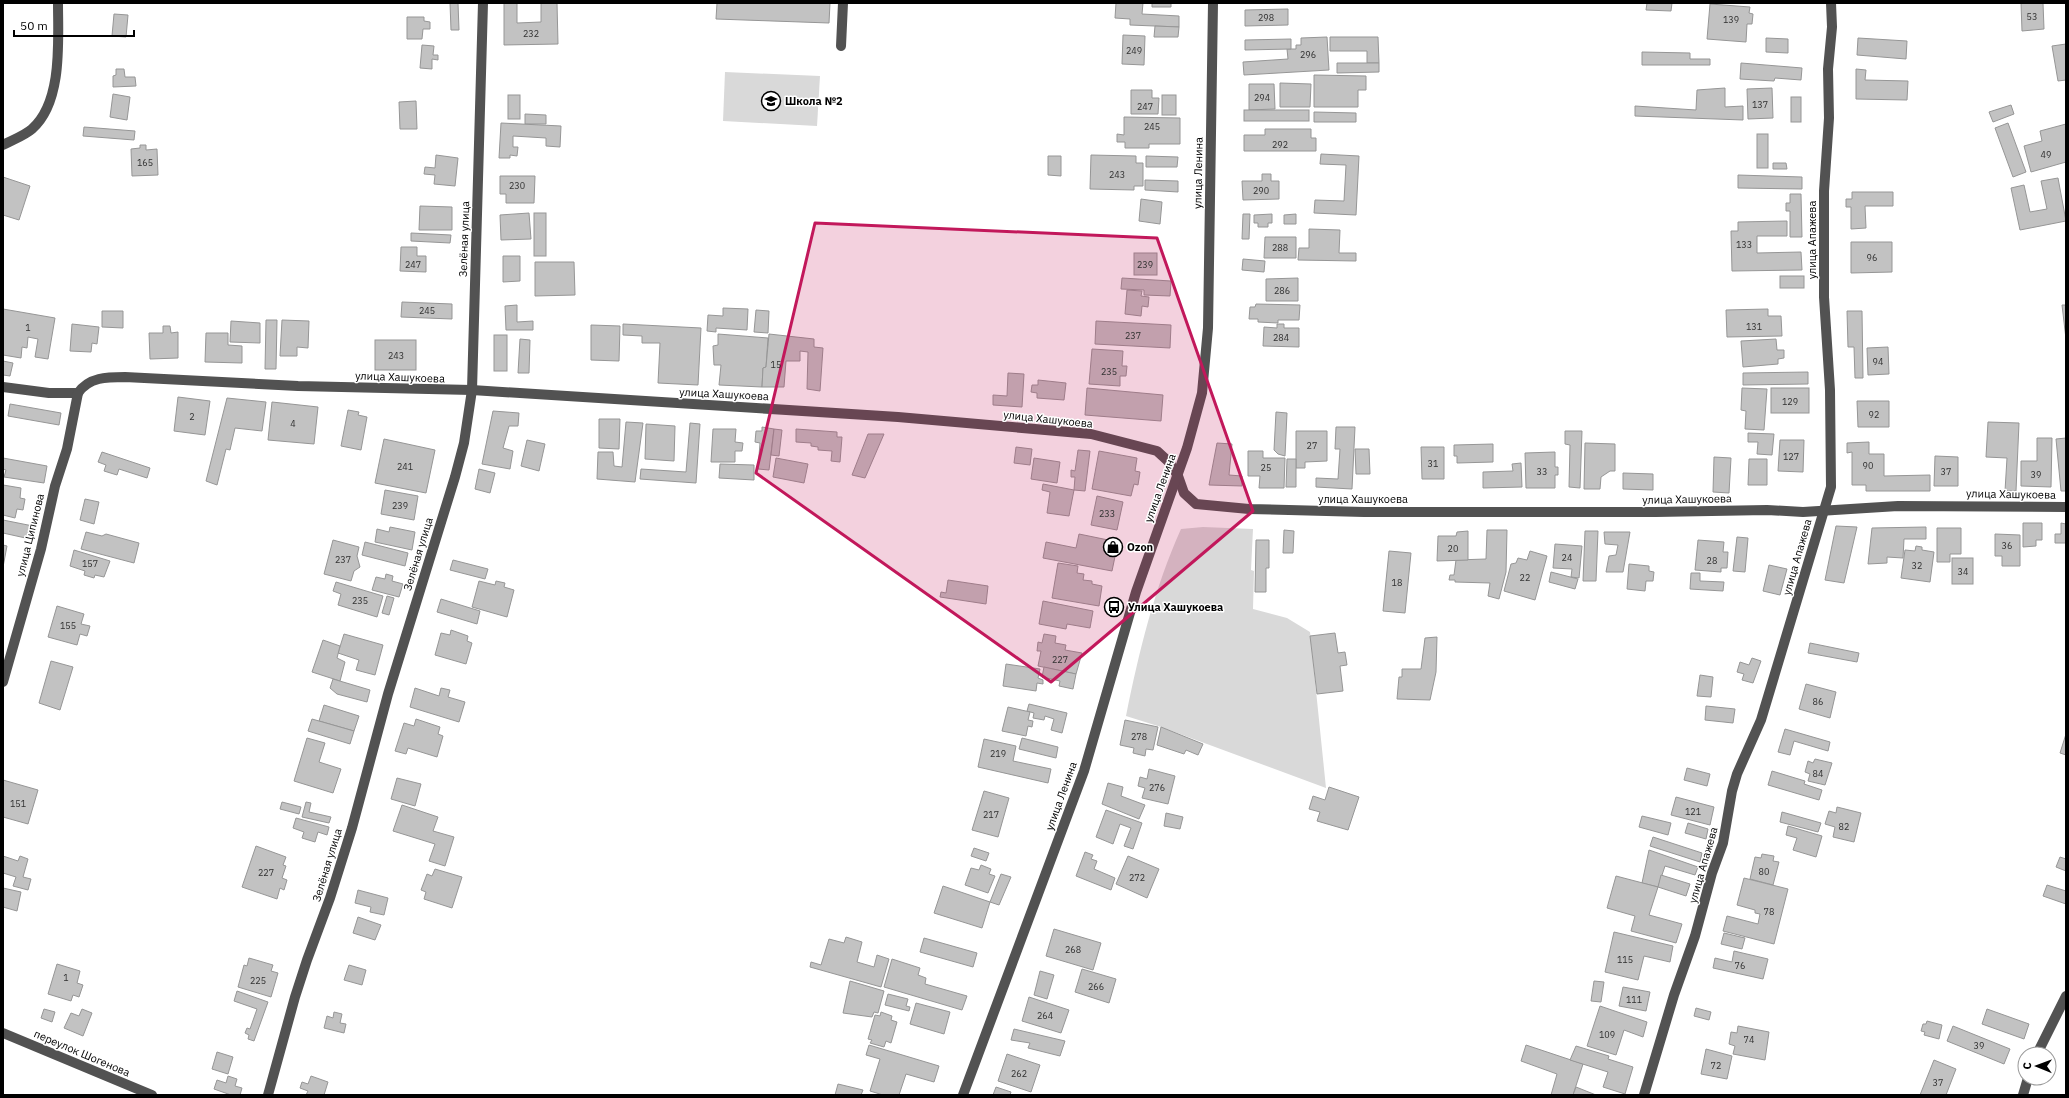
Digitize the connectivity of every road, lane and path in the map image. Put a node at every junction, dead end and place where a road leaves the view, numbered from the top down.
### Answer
1 (58, 3) edge
2 (483, 3) edge
3 (843, 3) edge
4 (1212, 3) edge
5 (1831, 3) edge
6 (841, 46) dead end
7 (3, 145) edge
8 (3, 387) edge
9 (472, 390) junction
10 (78, 393) junction
11 (1178, 476) junction
12 (2066, 507) edge
13 (1824, 510) junction
14 (3, 682) edge
15 (2066, 996) edge
16 (3, 1033) edge
17 (2041, 1046) edge
18 (152, 1095) edge
19 (268, 1095) edge
20 (963, 1095) edge
21 (1644, 1095) edge

1 - 7 street
2 - 9 street, Зелёная улица
3 - 6 street
4 - 11 street, улица Ленина
5 - 13 street, улица Апажева
8 - 10 street
9 - 10 street, улица Хашукоева
9 - 11 street, улица Хашукоева
9 - 19 street, Зелёная улица
10 - 14 street, улица Ципинова
11 - 13 street, улица Хашукоева
11 - 20 street, улица Ленина
12 - 13 street, улица Хашукоева
13 - 21 street, улица Апажева
15 - 17 street
16 - 18 street, переулок Шогенова

